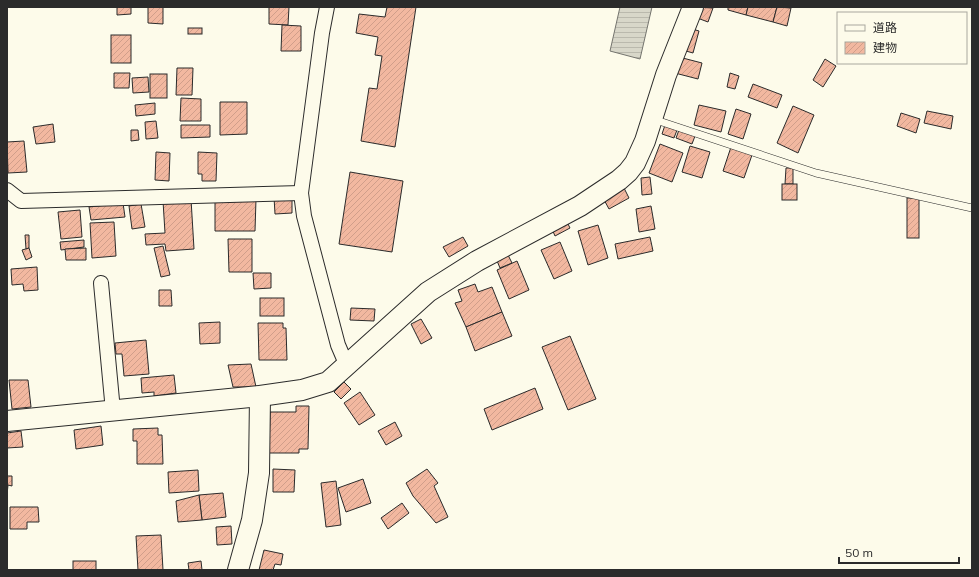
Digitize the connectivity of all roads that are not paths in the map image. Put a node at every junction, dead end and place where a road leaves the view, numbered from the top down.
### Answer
1 (327, 7) edge
2 (693, 7) edge
3 (652, 119) junction
4 (7, 190) edge
5 (301, 193) junction
6 (972, 208) edge
7 (101, 283) dead end
8 (347, 366) junction
9 (260, 396) junction
10 (113, 411) junction
11 (7, 421) edge
12 (238, 570) edge

1 - 5 street
2 - 3 street
3 - 6 lane
3 - 8 street
4 - 5 street
5 - 8 street
7 - 10 street
8 - 9 street
9 - 10 street
9 - 12 street
10 - 11 street

